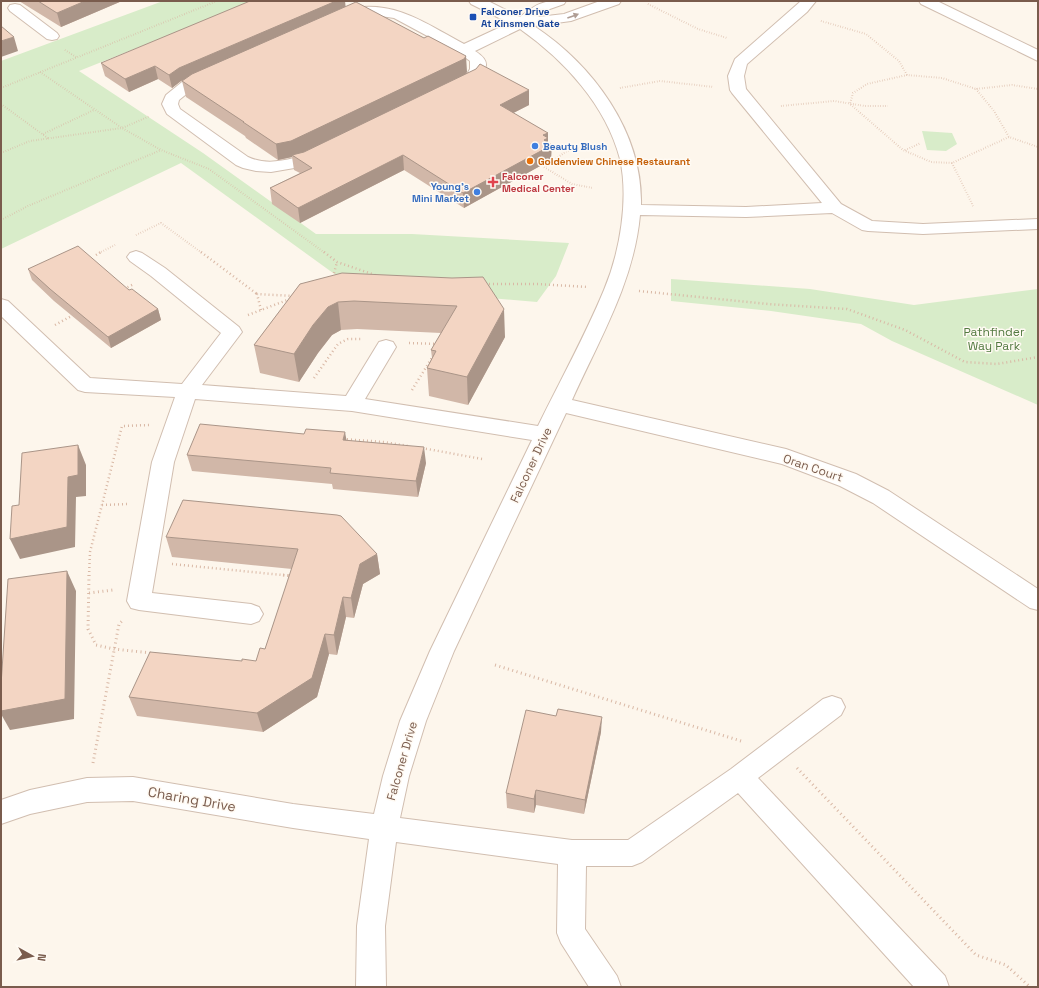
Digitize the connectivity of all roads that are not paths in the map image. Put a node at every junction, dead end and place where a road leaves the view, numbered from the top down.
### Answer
1 (476, 1) edge
2 (559, 1) edge
3 (614, 1) edge
4 (809, 1) edge
5 (926, 1) edge
6 (16, 4) edge
7 (521, 24) junction
8 (52, 36) dead end
9 (464, 50) junction
10 (1038, 56) edge
11 (835, 208) junction
12 (631, 210) junction
13 (1038, 224) edge
14 (136, 257) dead end
15 (1, 305) edge
16 (386, 347) dead end
17 (187, 391) junction
18 (352, 404) junction
19 (559, 404) junction
20 (545, 435) junction
21 (1038, 601) edge
22 (251, 614) dead end
23 (832, 707) dead end
24 (740, 777) junction
25 (1, 812) edge
26 (384, 828) junction
27 (572, 853) junction
28 (371, 987) edge
29 (606, 987) edge
30 (934, 987) edge

1 - 7 street, Falconer Drive
2 - 7 street
7 -> 3 street
4 - 11 street
5 - 10 street
6 - 8 street
7 - 9 street
7 - 12 street, Falconer Drive
9 - 9 street
11 - 12 street
11 - 13 street
12 - 19 street, Falconer Drive
14 - 17 street
15 - 17 street
16 - 18 street
17 - 18 street
17 - 22 street
18 - 20 street
19 - 20 street, Falconer Drive
19 - 21 street, Oran Court
20 - 26 street, Falconer Drive
23 - 24 street, Charing Drive
24 - 27 street, Charing Drive
24 - 30 street
25 - 26 street, Charing Drive
26 - 27 street, Charing Drive
26 - 28 street, Falconer Drive
27 - 29 street

